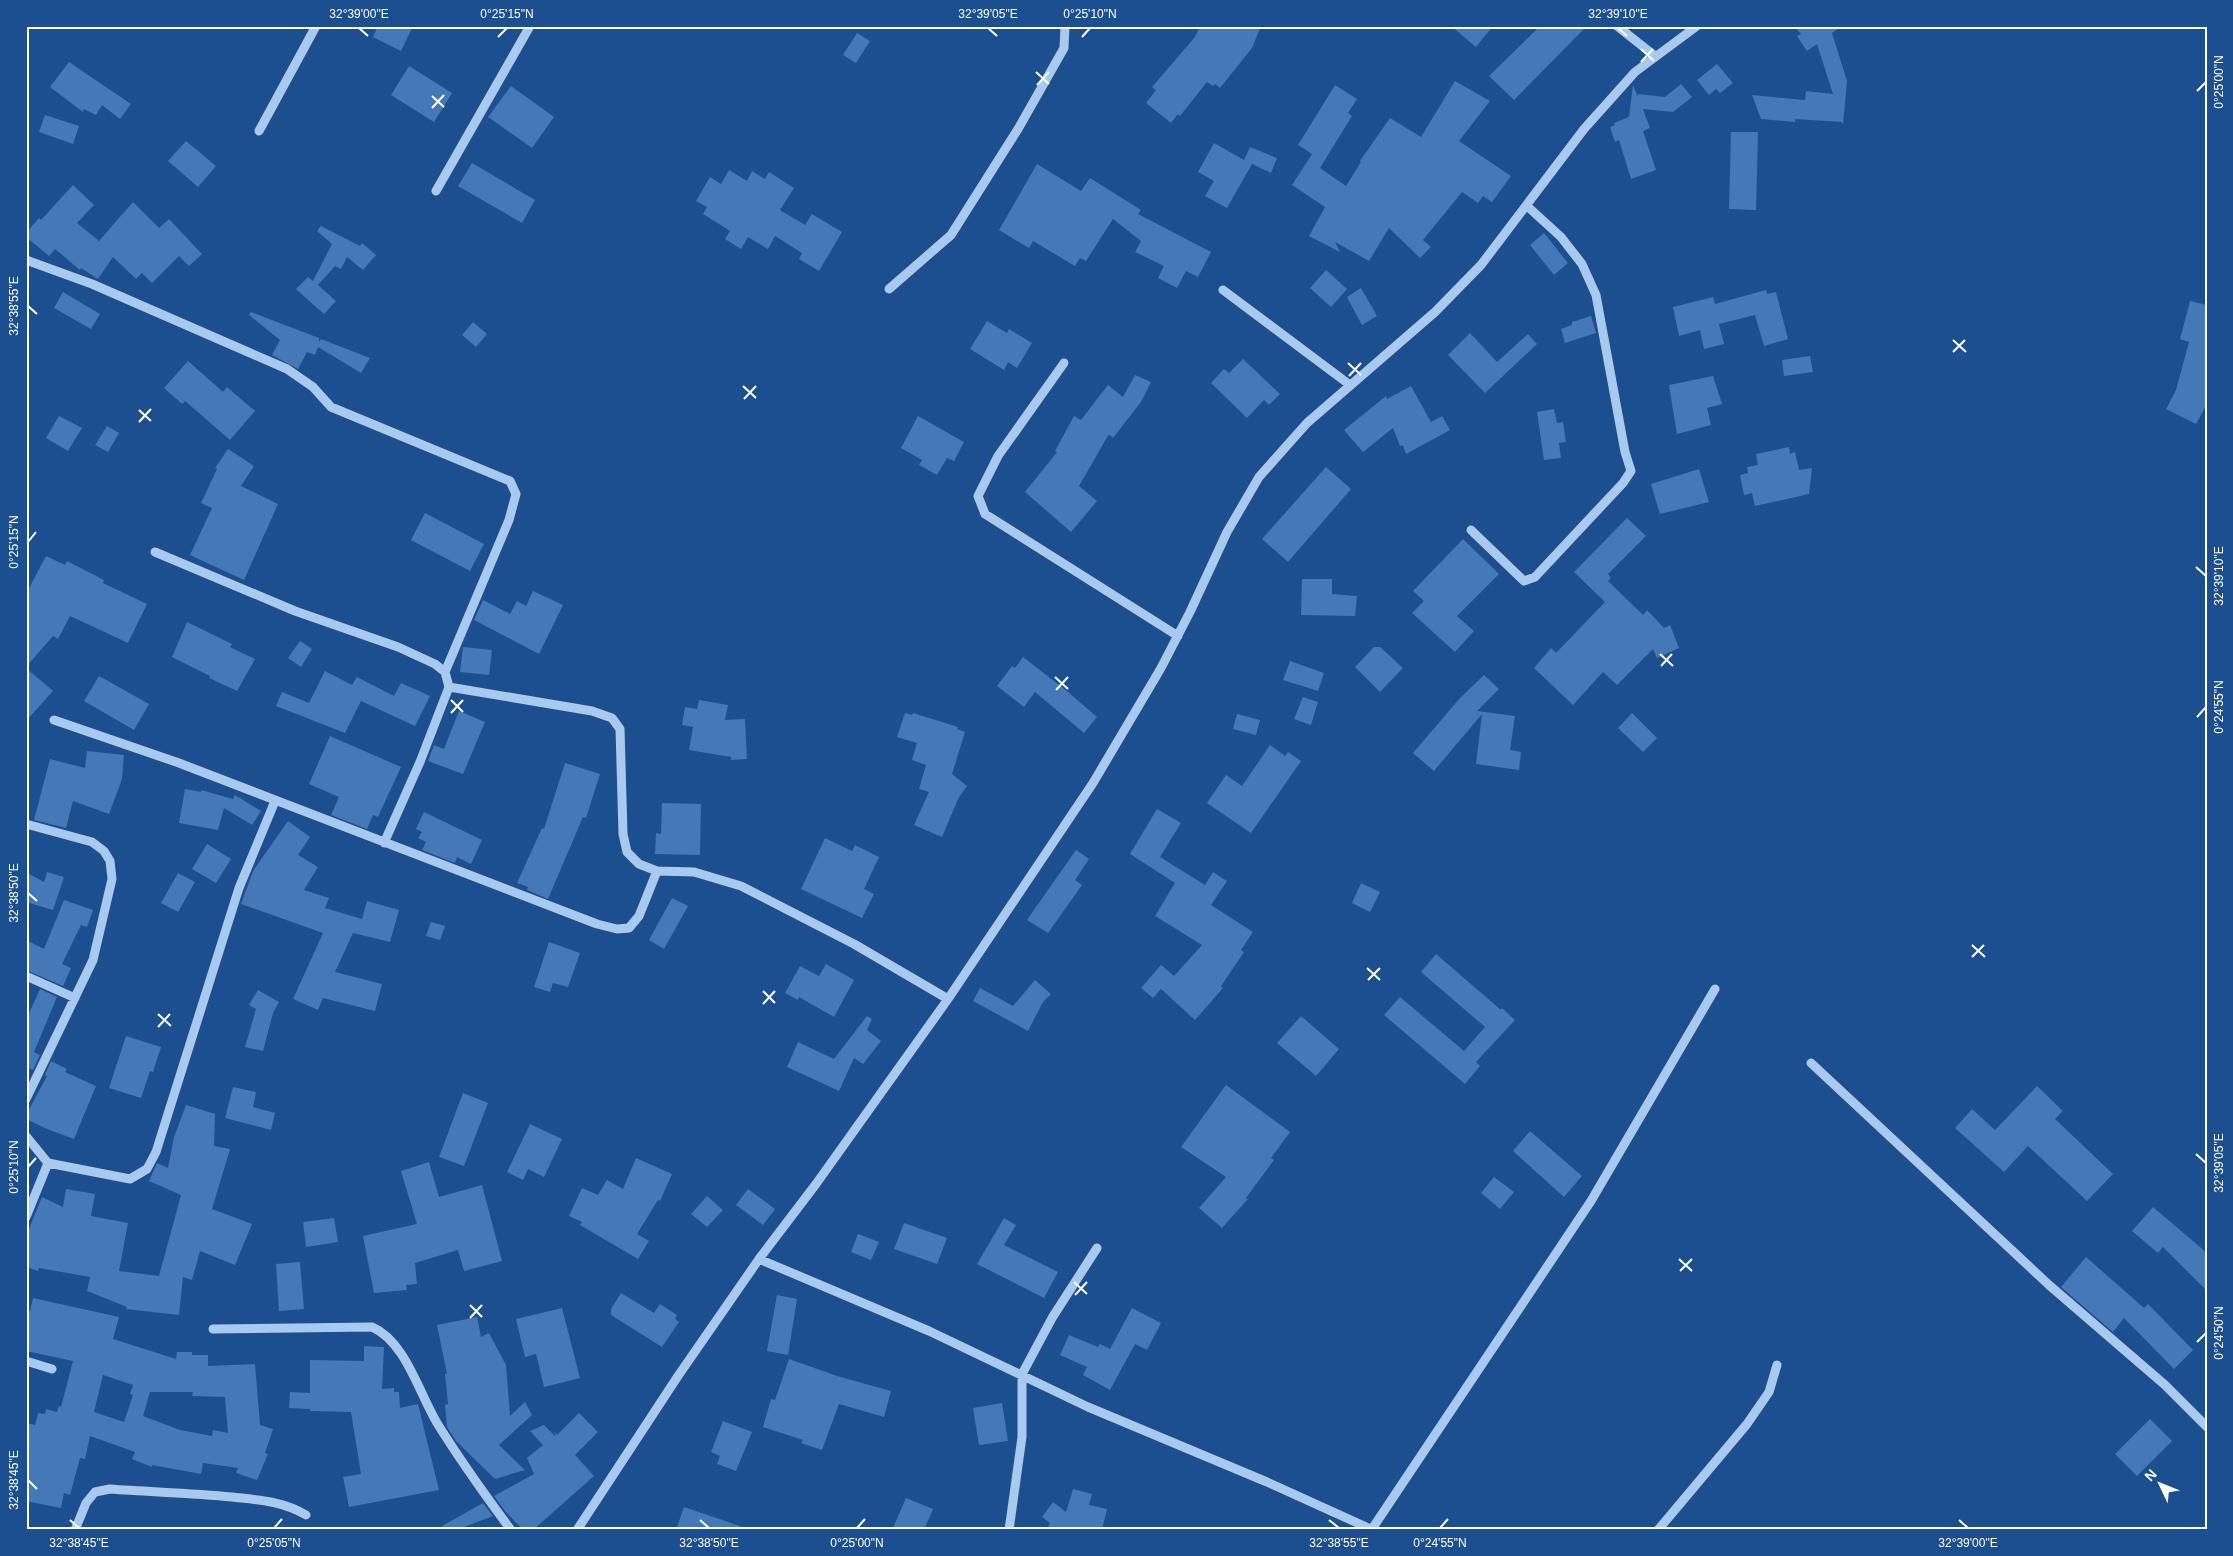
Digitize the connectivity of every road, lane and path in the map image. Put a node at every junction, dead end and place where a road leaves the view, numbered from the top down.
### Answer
1 (316, 26) edge
2 (530, 26) edge
3 (1065, 26) edge
4 (1617, 26) edge
5 (1697, 26) edge
6 (1655, 56) junction
7 (259, 132) dead end
8 (436, 191) dead end
9 (1527, 206) junction
10 (26, 260) edge
11 (890, 289) dead end
12 (1223, 290) dead end
13 (1064, 362) dead end
14 (1350, 385) junction
15 (1471, 530) dead end
16 (155, 552) dead end
17 (1178, 636) junction
18 (445, 672) junction
19 (449, 687) junction
20 (54, 720) dead end
21 (275, 801) junction
22 (26, 824) edge
23 (384, 843) junction
24 (657, 871) junction
25 (26, 976) edge
26 (1715, 989) dead end
27 (75, 998) junction
28 (948, 999) junction
29 (1811, 1063) dead end
30 (26, 1099) edge
31 (26, 1136) edge
32 (48, 1163) junction
33 (26, 1217) edge
34 (1097, 1248) dead end
35 (759, 1259) junction
36 (213, 1329) dead end
37 (26, 1361) edge
38 (1777, 1364) dead end
39 (52, 1369) dead end
40 (1022, 1374) junction
41 (2207, 1427) edge
42 (306, 1515) dead end
43 (75, 1530) edge
44 (511, 1530) edge
45 (577, 1530) edge
46 (1009, 1530) edge
47 (1373, 1530) edge
48 (1658, 1530) edge

1 - 7 street
2 - 8 street
3 - 11 street
4 - 6 street
5 - 6 street
6 - 9 street
9 - 14 street
9 - 15 street
10 - 18 street
12 - 14 street
13 - 17 street
14 - 17 street
16 - 18 street
17 - 28 street
18 - 19 street
19 - 23 street
19 - 24 street
20 - 21 street
21 - 23 street
21 - 32 street
22 - 27 street
23 - 24 street
24 - 28 street
25 - 27 street
26 - 47 street
27 - 30 street
28 - 35 street
29 - 41 street
31 - 32 street
32 - 33 street
34 - 40 street
35 - 40 street
35 - 45 street
36 - 44 street
37 - 39 street
38 - 48 street
40 - 46 street
40 - 47 street
42 - 43 street

